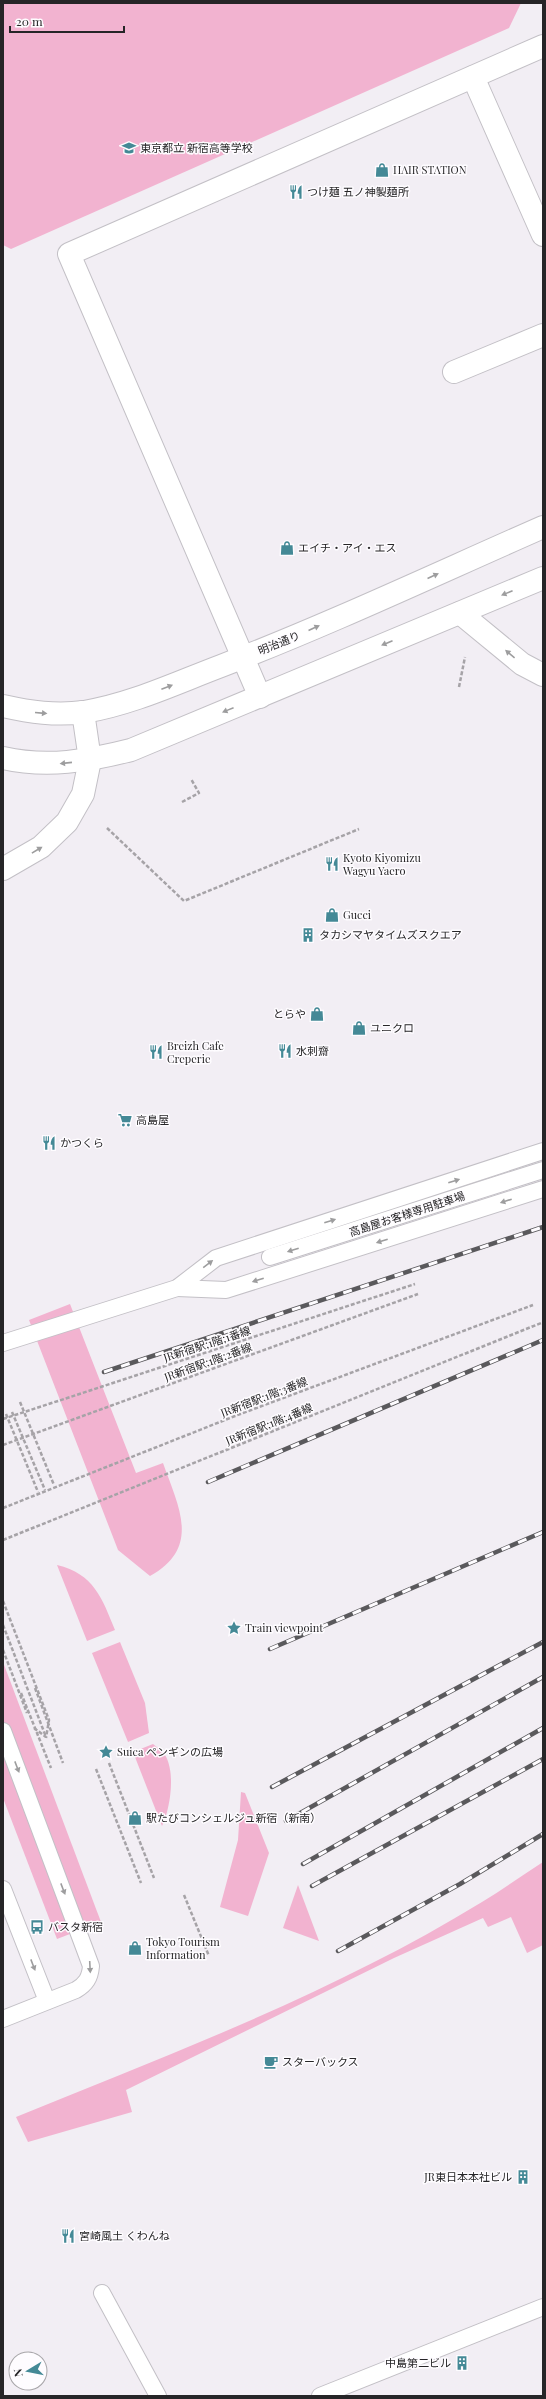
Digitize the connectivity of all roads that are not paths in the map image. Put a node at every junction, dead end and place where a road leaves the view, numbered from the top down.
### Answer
1 (543, 46) edge
2 (473, 78) junction
3 (543, 235) edge
4 (543, 335) edge
5 (454, 372) dead end
6 (543, 527) edge
7 (543, 578) edge
8 (460, 613) junction
9 (242, 658) junction
10 (543, 675) edge
11 (260, 697) junction
12 (3, 706) edge
13 (83, 712) junction
14 (3, 758) edge
15 (90, 760) junction
16 (3, 869) edge
17 (543, 1151) edge
18 (543, 1170) edge
19 (543, 1189) edge
20 (270, 1257) dead end
21 (177, 1288) junction
22 (3, 1343) edge
23 (3, 1731) edge
24 (3, 1889) edge
25 (47, 2001) junction
26 (3, 2019) edge
27 (102, 2293) dead end
28 (543, 2307) edge
29 (158, 2396) edge
30 (320, 2396) edge

1 - 2 street
2 - 3 street
2 - 9 street
4 - 5 street
9 -> 6 street, 明治通り
7 -> 8 street
10 -> 8 street
8 -> 11 street
9 - 11 street
13 -> 9 street, 明治通り
11 -> 15 street
12 -> 13 street, 明治通り
13 - 15 street
15 -> 14 street
16 -> 15 street
21 -> 17 lane
18 -> 20 lane, 高島屋お客様専用駐車場
19 -> 21 lane
21 - 22 lane
23 -> 25 lane
24 -> 25 lane
25 - 26 lane
27 - 29 lane
28 - 30 lane

